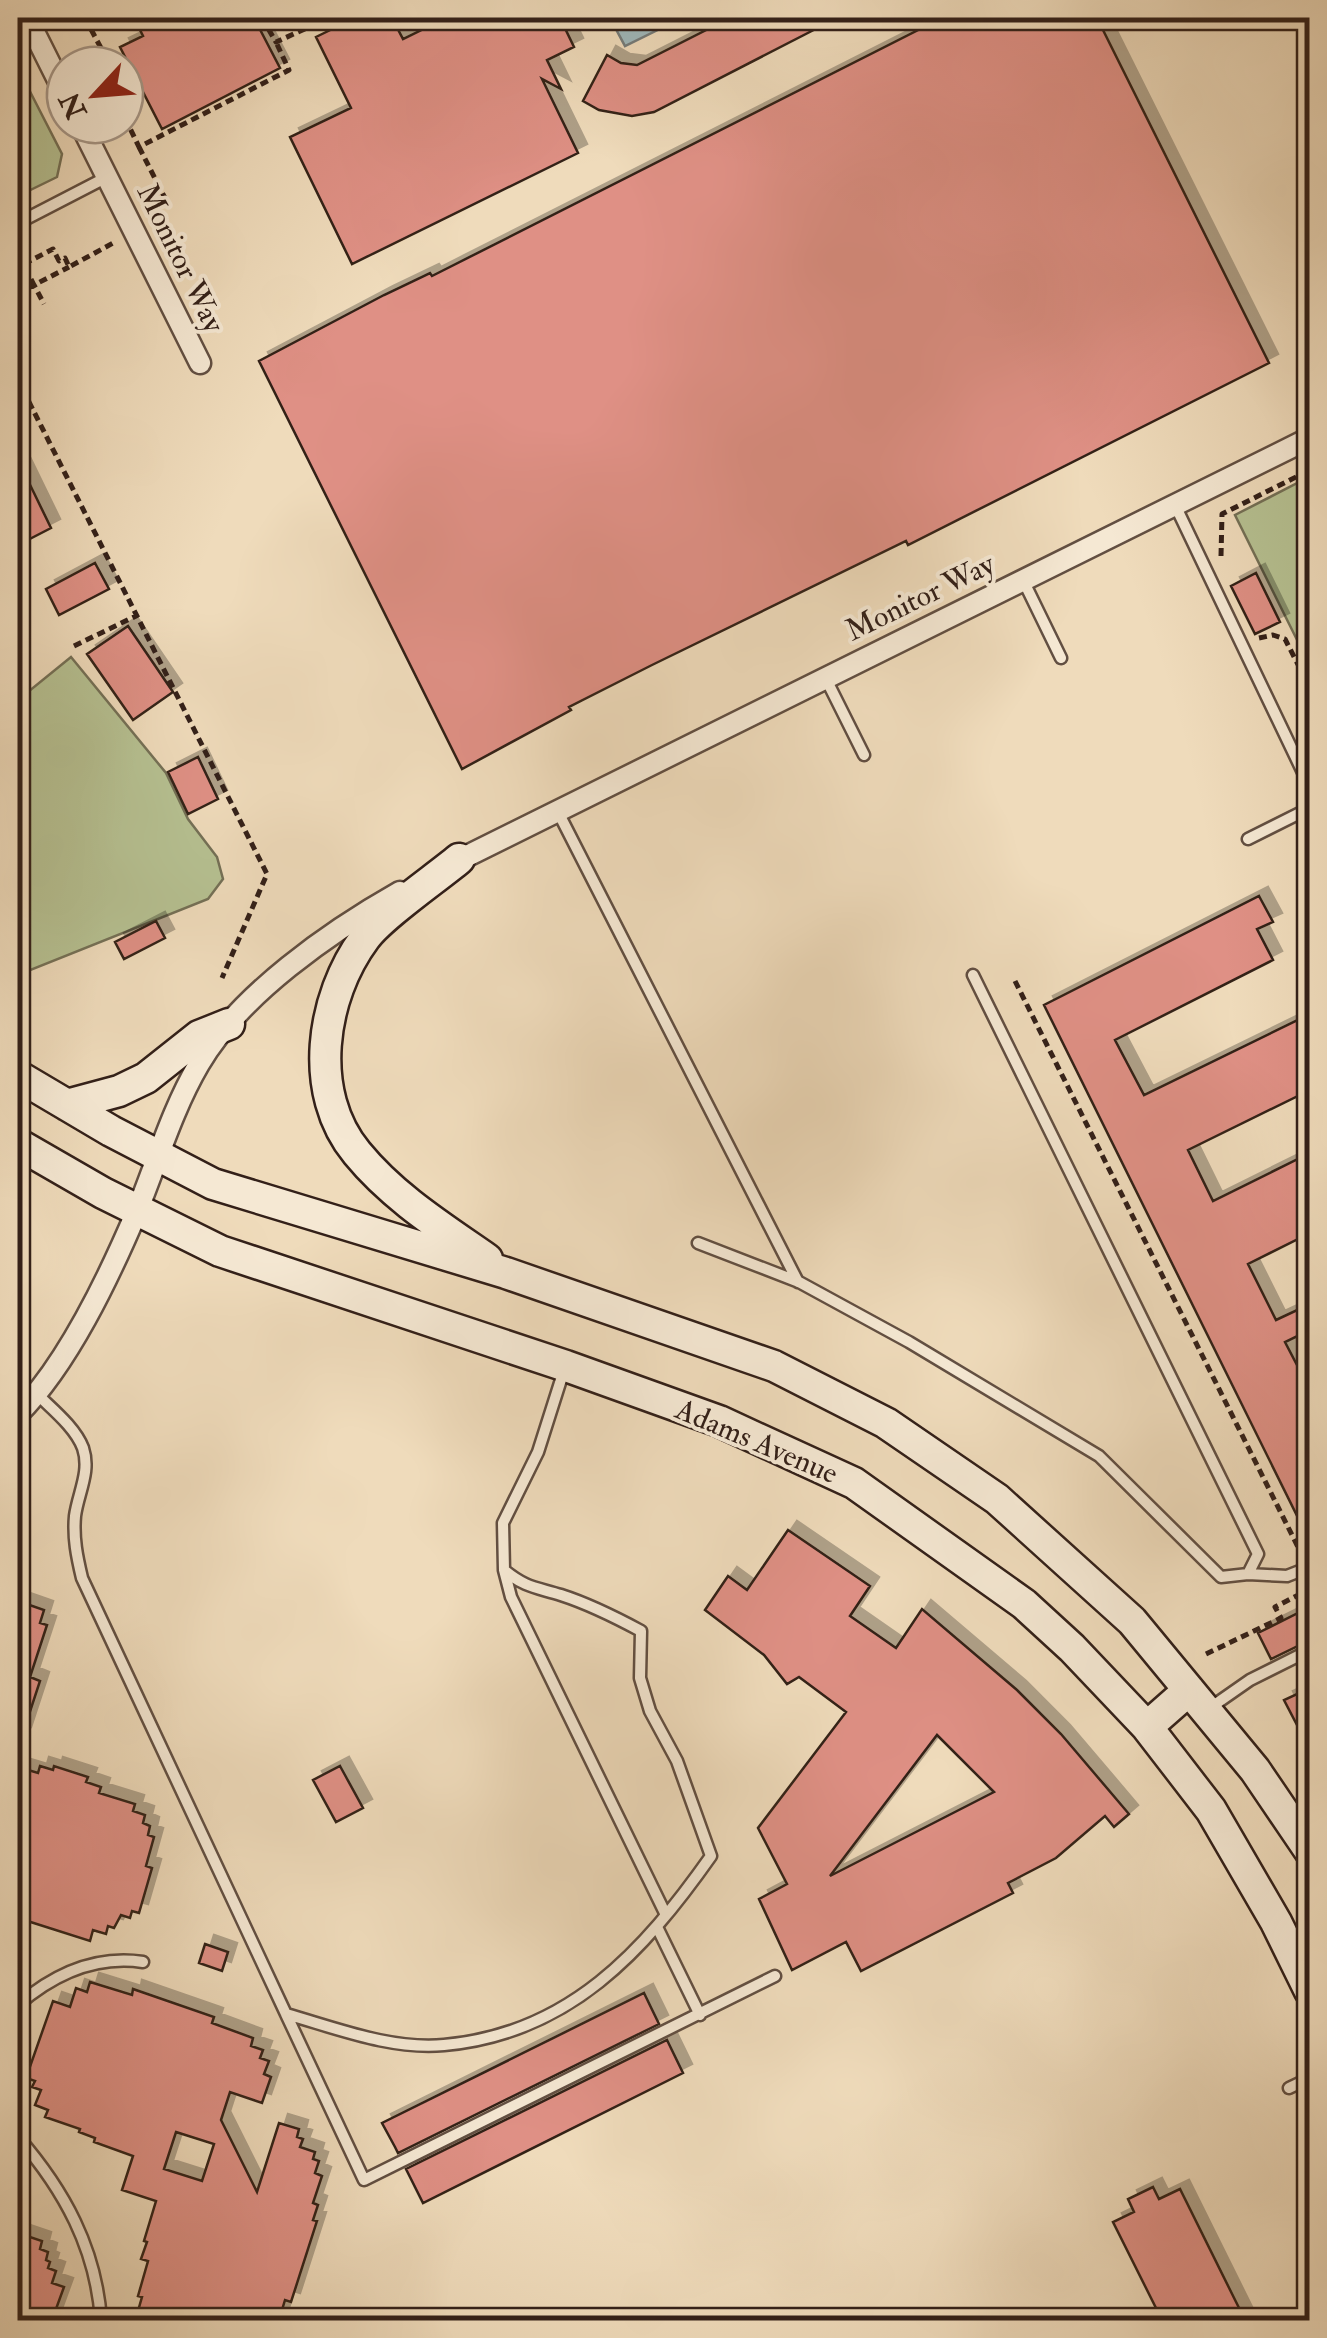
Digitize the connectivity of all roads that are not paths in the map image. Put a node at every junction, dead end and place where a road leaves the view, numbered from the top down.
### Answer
1 (27, 18) edge
2 (45, 54) edge
3 (91, 145) edge
4 (107, 177) junction
5 (18, 223) edge
6 (200, 364) dead end
7 (1310, 438) edge
8 (1175, 505) junction
9 (1023, 580) junction
10 (1061, 658) dead end
11 (826, 678) junction
12 (864, 755) dead end
13 (1310, 786) edge
14 (1310, 808) edge
15 (558, 811) junction
16 (1248, 839) dead end
17 (459, 860) junction
18 (973, 976) dead end
19 (229, 1024) junction
20 (18, 1076) edge
21 (67, 1105) junction
22 (18, 1144) edge
23 (158, 1155) junction
24 (137, 1211) junction
25 (698, 1243) dead end
26 (506, 1273) junction
27 (798, 1282) junction
28 (566, 1366) junction
29 (38, 1394) junction
30 (18, 1414) edge
31 (1306, 1563) edge
32 (504, 1570) junction
33 (1248, 1574) junction
34 (1310, 1650) edge
35 (1198, 1700) junction
36 (1147, 1727) junction
37 (1301, 1818) edge
38 (1310, 1851) edge
39 (666, 1915) junction
40 (656, 1927) junction
41 (143, 1962) dead end
42 (776, 1976) dead end
43 (1310, 1992) edge
44 (18, 2006) edge
45 (286, 2014) junction
46 (700, 2015) junction
47 (1310, 2078) edge
48 (1289, 2088) dead end
49 (18, 2136) edge
50 (101, 2320) edge

1 - 2 street
3 - 4 street, Monitor Way
4 - 5 lane
4 - 6 street, Monitor Way
7 - 8 street, Monitor Way
8 - 9 street, Monitor Way
8 - 13 lane
9 - 10 lane
9 - 11 street, Monitor Way
11 - 12 lane
11 - 15 street, Monitor Way
14 - 16 lane
15 - 17 street, Monitor Way
15 - 27 lane
17 - 19 street, Monitor Way
17 - 26 main road
18 - 33 lane
19 - 21 main road
19 - 23 street, Monitor Way
20 - 21 main road
21 - 23 main road
22 - 24 main road, Adams Avenue
23 - 24 street, Monitor Way
23 - 26 main road
24 - 28 main road, Adams Avenue
24 - 29 street, Monitor Way
25 - 27 lane
26 - 35 main road
27 - 33 lane
28 - 32 lane
28 - 36 main road, Adams Avenue
29 - 30 street, Monitor Way
29 - 45 lane
31 - 33 lane
32 - 39 lane
32 - 39 lane
34 - 35 lane
35 - 36 main road
35 - 37 main road
36 - 43 main road, Adams Avenue
37 - 38 main road
39 - 40 lane
40 - 45 lane
40 - 46 lane
41 - 44 lane
42 - 46 lane
45 - 46 lane
47 - 48 lane
49 - 50 lane

